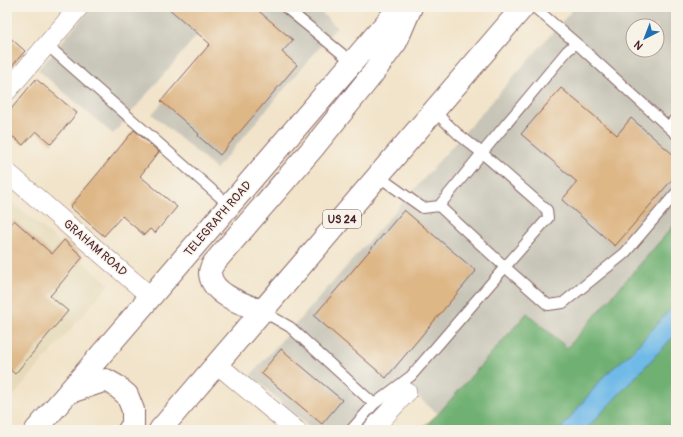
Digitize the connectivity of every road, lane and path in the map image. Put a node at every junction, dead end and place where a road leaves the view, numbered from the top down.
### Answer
1 (79, 7) edge
2 (285, 7) edge
3 (400, 7) edge
4 (411, 7) edge
5 (523, 7) edge
6 (534, 7) edge
7 (576, 43) junction
8 (47, 45) junction
9 (352, 62) junction
10 (7, 91) edge
11 (434, 111) junction
12 (676, 118) edge
13 (668, 127) junction
14 (676, 134) edge
15 (482, 153) junction
16 (7, 172) edge
17 (378, 176) junction
18 (676, 193) edge
19 (229, 205) junction
20 (439, 206) junction
21 (505, 267) junction
22 (150, 296) junction
23 (262, 311) junction
24 (217, 364) junction
25 (70, 392) junction
26 (407, 392) dead end
27 (374, 404) junction
28 (36, 430) edge
29 (129, 430) edge
30 (160, 430) edge
31 (296, 430) edge
32 (351, 430) edge
33 (372, 430) edge

1 - 8 street
2 - 9 lane
3 - 9 main road, TELEGRAPH ROAD
4 - 23 main road
5 - 11 main road, US 24
6 - 7 lane
7 - 13 lane
7 - 15 lane
8 - 10 street
8 - 19 lane
9 - 19 main road, TELEGRAPH ROAD
11 - 15 lane
11 - 17 main road, US 24
12 - 13 lane
13 - 14 lane
15 - 20 lane
15 - 21 lane
16 - 22 street, GRAHAM ROAD
17 - 20 lane
17 - 23 main road, US 24
18 - 21 lane
19 - 22 main road, TELEGRAPH ROAD
20 - 21 lane
21 - 27 lane
22 - 25 main road, TELEGRAPH ROAD
23 - 24 main road, US 24
23 - 27 lane
24 - 30 main road, US 24
24 - 31 street
25 - 28 main road, TELEGRAPH ROAD
25 - 29 main road
26 - 33 street
27 - 32 lane

